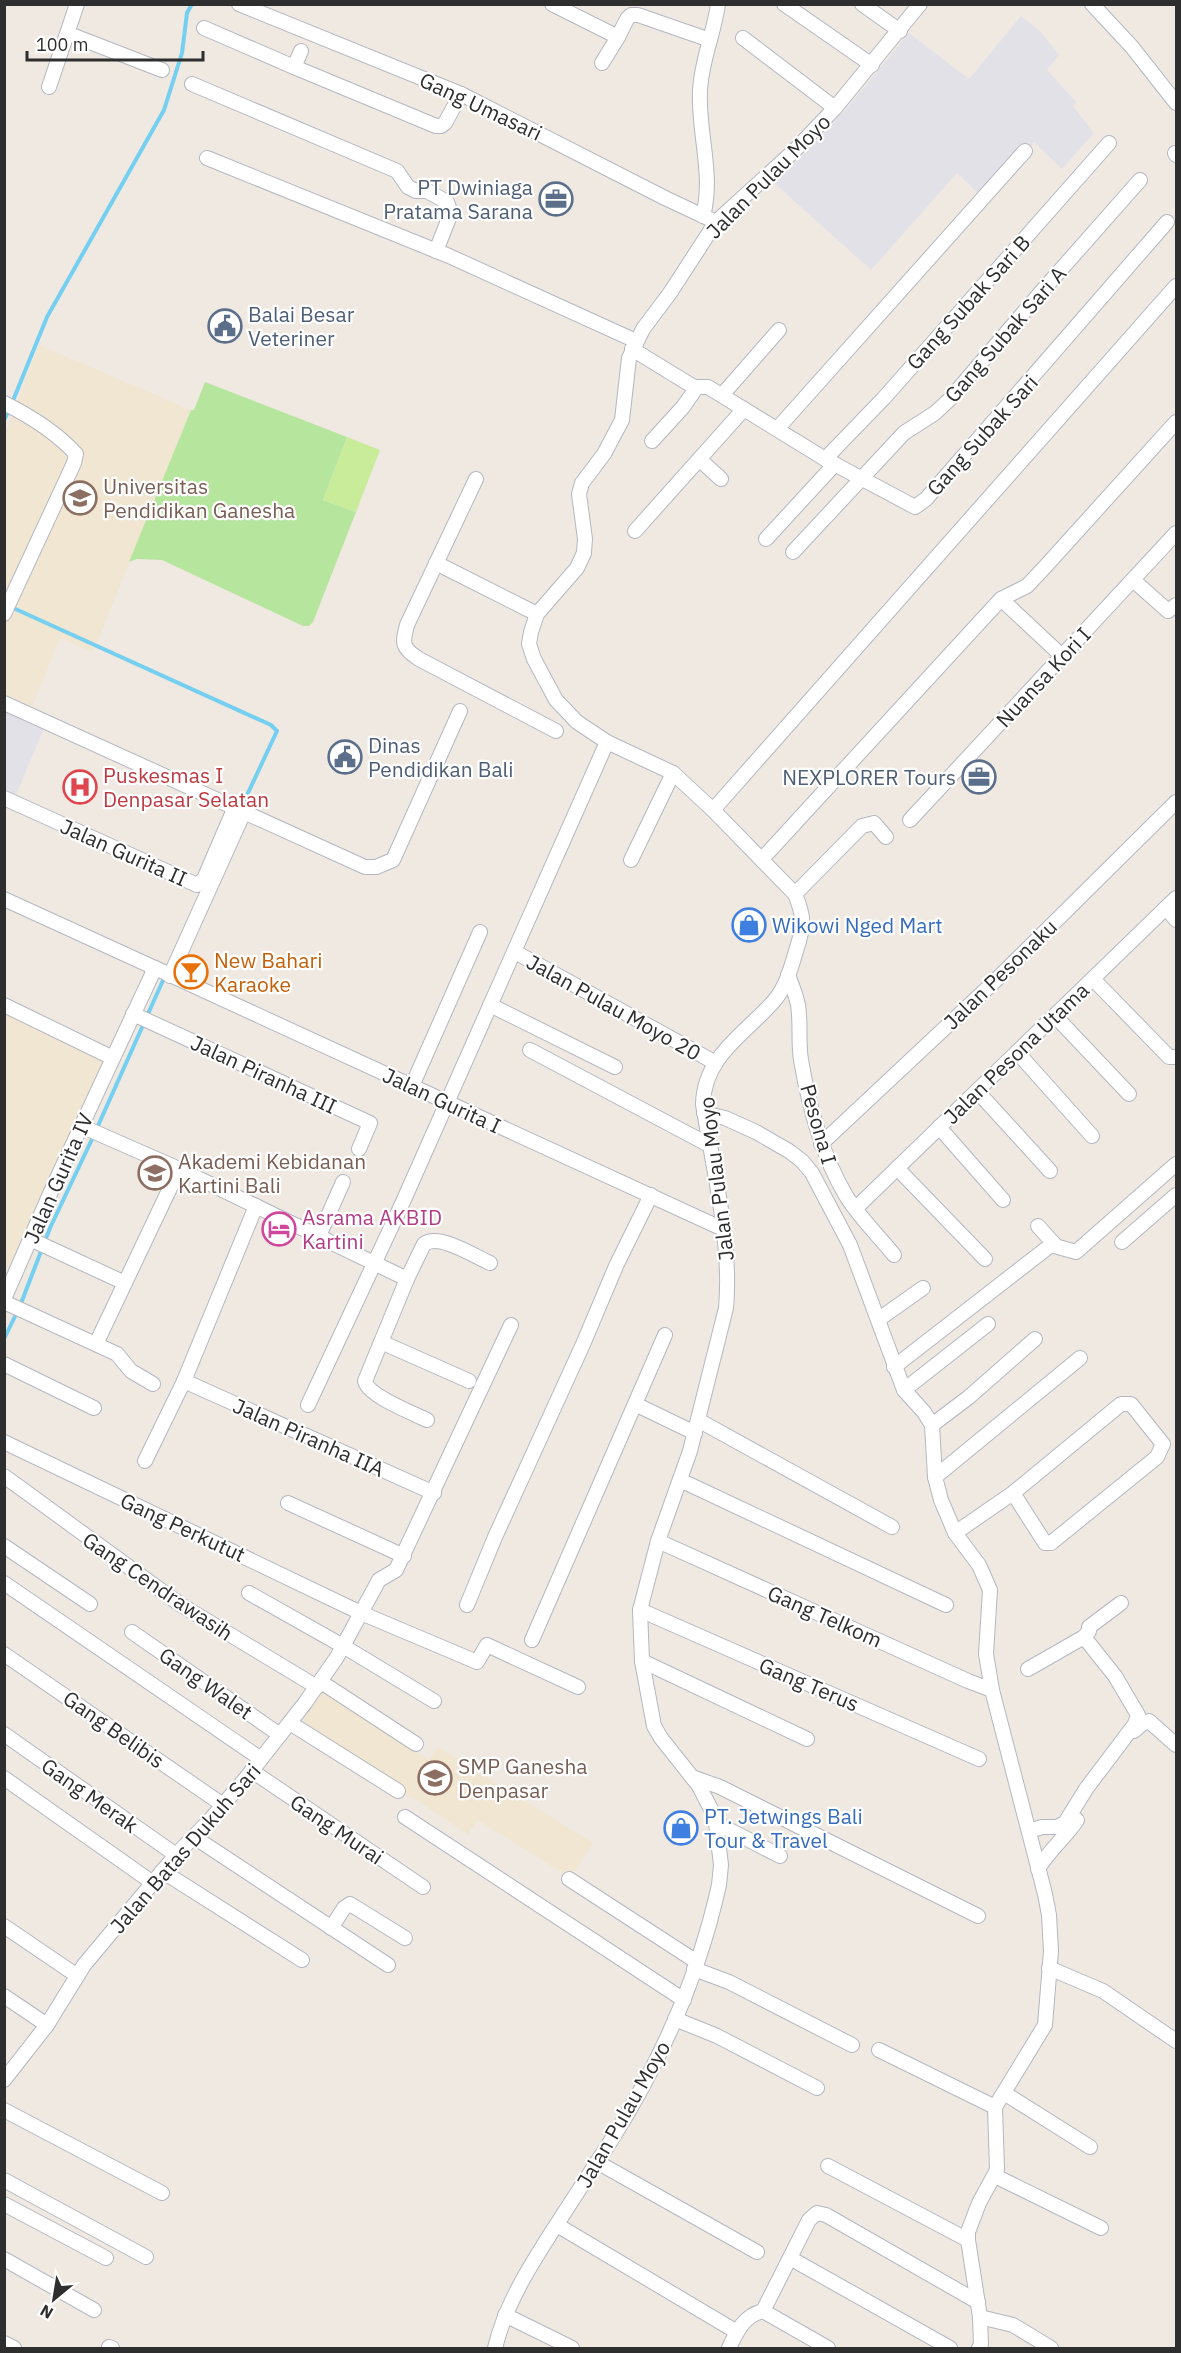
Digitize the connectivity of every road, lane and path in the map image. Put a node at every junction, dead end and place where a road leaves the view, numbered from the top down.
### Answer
1 (77, 4) edge
2 (239, 4) edge
3 (552, 4) edge
4 (718, 4) edge
5 (784, 4) edge
6 (862, 4) edge
7 (920, 4) edge
8 (1092, 4) edge
9 (204, 28) dead end
10 (900, 31) junction
11 (69, 34) junction
12 (618, 37) junction
13 (743, 38) dead end
14 (710, 40) junction
15 (301, 51) dead end
16 (602, 63) dead end
17 (872, 65) junction
18 (294, 67) junction
19 (162, 70) dead end
20 (192, 84) dead end
21 (50, 87) dead end
22 (461, 94) junction
23 (1176, 103) edge
24 (835, 108) junction
25 (1109, 143) dead end
26 (1025, 151) dead end
27 (207, 158) dead end
28 (1140, 180) dead end
29 (703, 216) junction
30 (716, 222) junction
31 (1167, 222) dead end
32 (436, 251) junction
33 (1176, 286) edge
34 (779, 330) dead end
35 (638, 350) junction
36 (697, 387) junction
37 (722, 395) junction
38 (4, 403) edge
39 (744, 409) junction
40 (1176, 422) edge
41 (777, 429) junction
42 (652, 441) dead end
43 (699, 459) junction
44 (830, 461) junction
45 (860, 478) junction
46 (477, 479) dead end
47 (721, 479) dead end
48 (635, 531) dead end
49 (1176, 533) edge
50 (766, 539) dead end
51 (794, 552) dead end
52 (436, 563) junction
53 (1133, 580) junction
54 (1001, 599) junction
55 (1176, 605) edge
56 (4, 614) edge
57 (537, 614) junction
58 (1062, 656) junction
59 (4, 703) edge
60 (460, 711) dead end
61 (556, 731) dead end
62 (607, 742) junction
63 (673, 773) junction
64 (4, 798) edge
65 (1176, 802) edge
66 (240, 809) junction
67 (713, 810) junction
68 (910, 820) dead end
69 (886, 837) dead end
70 (762, 859) junction
71 (631, 860) dead end
72 (212, 871) junction
73 (795, 894) junction
74 (1176, 898) edge
75 (4, 899) edge
76 (1166, 908) junction
77 (1176, 920) edge
78 (480, 932) dead end
79 (515, 952) junction
80 (163, 973) junction
81 (788, 975) junction
82 (1093, 979) junction
83 (4, 1005) edge
84 (490, 1005) junction
85 (1055, 1016) junction
86 (141, 1018) junction
87 (530, 1050) dead end
88 (1017, 1052) junction
89 (114, 1058) junction
90 (1175, 1058) edge
91 (714, 1062) junction
92 (615, 1067) dead end
93 (412, 1086) junction
94 (976, 1091) junction
95 (1129, 1094) dead end
96 (447, 1102) junction
97 (704, 1113) junction
98 (84, 1127) junction
99 (939, 1127) junction
100 (1092, 1136) dead end
101 (821, 1144) junction
102 (709, 1145) junction
103 (359, 1149) dead end
104 (1176, 1164) edge
105 (897, 1168) junction
106 (179, 1169) junction
107 (1050, 1171) dead end
108 (343, 1182) dead end
109 (1176, 1195) edge
110 (651, 1196) junction
111 (1003, 1200) dead end
112 (256, 1206) junction
113 (856, 1208) junction
114 (1038, 1226) dead end
115 (723, 1229) junction
116 (319, 1236) junction
117 (1122, 1242) dead end
118 (38, 1243) junction
119 (1055, 1245) junction
120 (894, 1255) dead end
121 (985, 1259) dead end
122 (374, 1263) junction
123 (490, 1263) dead end
124 (407, 1279) junction
125 (125, 1283) junction
126 (923, 1288) dead end
127 (5, 1302) edge
128 (879, 1319) junction
129 (511, 1324) dead end
130 (988, 1324) dead end
131 (665, 1335) dead end
132 (1035, 1339) dead end
133 (381, 1342) junction
134 (96, 1344) junction
135 (1080, 1358) dead end
136 (4, 1364) edge
137 (894, 1366) junction
138 (184, 1381) junction
139 (469, 1381) dead end
140 (153, 1384) dead end
141 (904, 1390) junction
142 (635, 1404) junction
143 (308, 1405) dead end
144 (94, 1408) dead end
145 (428, 1420) dead end
146 (932, 1425) junction
147 (696, 1427) junction
148 (4, 1442) edge
149 (145, 1461) dead end
150 (4, 1476) edge
151 (936, 1477) junction
152 (680, 1480) junction
153 (434, 1493) junction
154 (1013, 1493) junction
155 (288, 1503) dead end
156 (892, 1527) dead end
157 (955, 1533) junction
158 (658, 1541) junction
159 (4, 1546) edge
160 (404, 1556) junction
161 (4, 1584) edge
162 (249, 1593) dead end
163 (1121, 1603) dead end
164 (90, 1604) dead end
165 (467, 1605) dead end
166 (946, 1605) dead end
167 (639, 1610) junction
168 (361, 1613) junction
169 (132, 1632) dead end
170 (1084, 1637) junction
171 (532, 1640) dead end
172 (344, 1646) junction
173 (4, 1654) edge
174 (642, 1661) junction
175 (1028, 1669) dead end
176 (319, 1685) junction
177 (578, 1687) dead end
178 (992, 1690) junction
179 (434, 1701) dead end
180 (290, 1723) junction
181 (4, 1734) edge
182 (280, 1735) junction
183 (807, 1739) dead end
184 (416, 1744) dead end
185 (1176, 1745) edge
186 (261, 1759) junction
187 (979, 1759) dead end
188 (252, 1771) junction
189 (692, 1777) junction
190 (4, 1778) edge
191 (398, 1791) dead end
192 (223, 1805) junction
193 (405, 1817) dead end
194 (716, 1823) junction
195 (1034, 1829) junction
196 (194, 1837) junction
197 (176, 1855) junction
198 (780, 1856) dead end
199 (1045, 1859) junction
200 (158, 1877) junction
201 (569, 1879) dead end
202 (423, 1887) dead end
203 (978, 1916) dead end
204 (4, 1926) edge
205 (331, 1928) junction
206 (405, 1938) dead end
207 (302, 1959) dead end
208 (388, 1965) dead end
209 (696, 1966) junction
210 (1049, 1968) junction
211 (76, 1976) junction
212 (4, 1996) edge
213 (684, 2000) junction
214 (675, 2019) junction
215 (47, 2025) junction
216 (1176, 2041) edge
217 (852, 2045) dead end
218 (879, 2050) dead end
219 (4, 2080) edge
220 (817, 2088) dead end
221 (1004, 2093) junction
222 (995, 2107) junction
223 (4, 2109) edge
224 (1090, 2147) dead end
225 (597, 2162) junction
226 (828, 2166) dead end
227 (1000, 2178) junction
228 (4, 2180) edge
229 (162, 2193) dead end
230 (4, 2204) edge
231 (557, 2225) junction
232 (1101, 2228) dead end
233 (968, 2240) junction
234 (757, 2252) dead end
235 (146, 2257) dead end
236 (106, 2258) dead end
237 (790, 2258) junction
238 (4, 2259) edge
239 (978, 2302) junction
240 (94, 2310) dead end
241 (763, 2311) junction
242 (505, 2315) junction
243 (980, 2317) junction
244 (736, 2332) junction
245 (4, 2343) edge
246 (982, 2348) edge
247 (14, 2349) edge
248 (495, 2349) edge
249 (572, 2349) edge
250 (729, 2349) edge
251 (828, 2349) edge
252 (950, 2349) edge
253 (1050, 2349) edge

1 - 11 street
2 - 22 street, Gang Umasari
3 - 12 street
4 - 14 street
5 - 17 street
6 - 10 street
7 - 10 street, Jalan Pulau Moyo
8 - 23 street
9 - 18 street
10 - 17 street, Jalan Pulau Moyo
11 - 19 street
11 - 21 street
12 - 14 street
12 - 16 street
13 - 24 street
14 - 29 street
15 - 18 street
17 - 24 street, Jalan Pulau Moyo
18 - 22 street
20 - 32 street
22 - 29 street, Gang Umasari
24 - 30 street, Jalan Pulau Moyo
25 - 44 street, Gang Subak Sari B
26 - 41 street
27 - 32 street, Gang Subak Sari
28 - 45 street, Gang Subak Sari A
29 - 30 street, Gang Umasari
30 - 35 street, Jalan Pulau Moyo
31 - 45 street, Gang Subak Sari
32 - 35 street, Gang Subak Sari
33 - 67 street
34 - 37 street
35 - 36 street, Gang Subak Sari
35 - 57 street, Jalan Pulau Moyo
36 - 37 street, Gang Subak Sari
36 - 42 street
37 - 39 street, Gang Subak Sari
38 - 56 street
39 - 41 street, Gang Subak Sari
39 - 43 street
40 - 54 street
41 - 44 street, Gang Subak Sari
43 - 47 street
43 - 48 street
44 - 45 street, Gang Subak Sari
44 - 50 street, Gang Subak Sari B
45 - 51 street, Gang Subak Sari A
46 - 52 street
49 - 53 street, Nuansa Kori I
52 - 57 street
52 - 61 street
53 - 55 street
53 - 58 street, Nuansa Kori I
54 - 58 street
54 - 70 street
57 - 62 street, Jalan Pulau Moyo
58 - 68 street, Nuansa Kori I
59 - 66 street
60 - 66 street
62 - 63 street, Jalan Pulau Moyo
62 - 79 street
63 - 67 street, Jalan Pulau Moyo
63 - 71 street
64 - 72 street, Jalan Gurita II
65 - 101 street, Jalan Pesonaku
66 - 72 street, Jalan Gurita II
67 - 70 street, Jalan Pulau Moyo
69 - 73 street
70 - 73 street, Jalan Pulau Moyo
72 - 80 street, Jalan Gurita IV
73 - 81 street, Jalan Pulau Moyo
74 - 76 street, Jalan Pesona Utama
75 - 80 street, Jalan Gurita I
76 - 77 street
76 - 82 street, Jalan Pesona Utama
78 - 93 street
79 - 84 street
79 - 91 street, Jalan Pulau Moyo 20
80 - 86 street, Jalan Gurita IV
80 - 93 street, Jalan Gurita I
81 - 91 street, Jalan Pulau Moyo
81 - 101 street, Pesona I
82 - 85 street, Jalan Pesona Utama
82 - 90 street
83 - 89 street
84 - 92 street
84 - 96 street
85 - 88 street, Jalan Pesona Utama
85 - 95 street
86 - 89 street, Jalan Gurita IV
86 - 103 street, Jalan Piranha III
87 - 102 street
88 - 94 street, Jalan Pesona Utama
88 - 100 street
89 - 98 street, Jalan Gurita IV
91 - 97 street, Jalan Pulau Moyo
93 - 96 street, Jalan Gurita I
94 - 99 street, Jalan Pesona Utama
94 - 107 street
96 - 110 street, Jalan Gurita I
96 - 122 street
97 - 102 street, Jalan Pulau Moyo
97 - 128 street
98 - 106 street
98 - 118 street, Jalan Gurita IV
99 - 105 street, Jalan Pesona Utama
99 - 111 street
101 - 113 street, Pesona I
102 - 115 street, Jalan Pulau Moyo
104 - 119 street
105 - 113 street, Jalan Pesona Utama
105 - 121 street
106 - 112 street
106 - 125 street
108 - 116 street
109 - 117 street
110 - 115 street, Jalan Gurita I
110 - 165 street
112 - 116 street
112 - 138 street
113 - 120 street, Pesona I
114 - 119 street
115 - 147 street, Jalan Pulau Moyo
116 - 122 street
118 - 125 street
118 - 127 street, Jalan Gurita IV
119 - 137 street
122 - 124 street
122 - 143 street
123 - 124 street
124 - 133 street
125 - 134 street
126 - 128 street
127 - 134 street
128 - 137 street
129 - 153 street, Jalan Batas Dukuh Sari
130 - 141 street
131 - 142 street
132 - 146 street
133 - 139 street
133 - 145 street
134 - 140 street
135 - 151 street
136 - 144 street
137 - 141 street
138 - 149 street
138 - 153 street, Jalan Piranha IIA
141 - 146 street
142 - 147 street
142 - 171 street
146 - 151 street
147 - 152 street, Jalan Pulau Moyo
147 - 156 street
148 - 168 street, Gang Perkutut
150 - 176 street, Gang Cendrawasih
151 - 157 street
152 - 158 street, Jalan Pulau Moyo
152 - 166 street
153 - 160 street, Jalan Batas Dukuh Sari
154 - 154 street
154 - 157 street
155 - 160 street
157 - 178 street
158 - 167 street, Jalan Pulau Moyo
158 - 178 street, Gang Telkom
159 - 164 street
160 - 168 street, Jalan Batas Dukuh Sari
161 - 186 street
162 - 172 street
163 - 170 street
167 - 174 street, Jalan Pulau Moyo
167 - 187 street, Gang Terus
168 - 172 street, Jalan Batas Dukuh Sari
168 - 177 street, Gang Perkutut
169 - 182 street, Gang Walet
170 - 175 street
170 - 195 street
172 - 176 street, Jalan Batas Dukuh Sari
172 - 179 street
173 - 192 street, Gang Belibis
174 - 183 street
174 - 189 street, Jalan Pulau Moyo
176 - 180 street, Jalan Batas Dukuh Sari
176 - 184 street, Gang Cendrawasih
178 - 195 street
180 - 182 street, Jalan Batas Dukuh Sari
180 - 191 street
181 - 197 street, Gang Merak
182 - 186 street, Jalan Batas Dukuh Sari
185 - 199 street
186 - 188 street, Jalan Batas Dukuh Sari
188 - 192 street, Jalan Batas Dukuh Sari
188 - 202 street, Gang Murai
189 - 194 street, Jalan Pulau Moyo
189 - 203 street
190 - 200 street
192 - 196 street, Jalan Batas Dukuh Sari
193 - 213 street
194 - 198 street
194 - 209 street, Jalan Pulau Moyo
195 - 199 street
196 - 197 street, Jalan Batas Dukuh Sari
196 - 205 street
197 - 200 street, Jalan Batas Dukuh Sari
199 - 210 street
200 - 207 street
200 - 211 street, Jalan Batas Dukuh Sari
201 - 209 street
204 - 211 street
205 - 206 street
205 - 208 street
209 - 213 street, Jalan Pulau Moyo
209 - 217 street
210 - 216 street
210 - 221 street
211 - 215 street, Jalan Batas Dukuh Sari
212 - 215 street
213 - 214 street, Jalan Pulau Moyo
214 - 220 street
214 - 225 street, Jalan Pulau Moyo
215 - 219 street, Jalan Batas Dukuh Sari
218 - 222 street
221 - 222 street
221 - 224 street
222 - 227 street
223 - 229 street
225 - 231 street, Jalan Pulau Moyo
225 - 234 street
226 - 233 street
227 - 232 street
227 - 233 street
228 - 235 street
230 - 236 street
231 - 242 street, Jalan Pulau Moyo
231 - 244 street
233 - 239 street
237 - 239 street
237 - 241 street
237 - 252 street
238 - 240 street
239 - 243 street
241 - 244 street
241 - 251 street
242 - 248 street, Jalan Pulau Moyo
242 - 249 street
243 - 246 street
243 - 253 street
244 - 250 street
245 - 247 street

